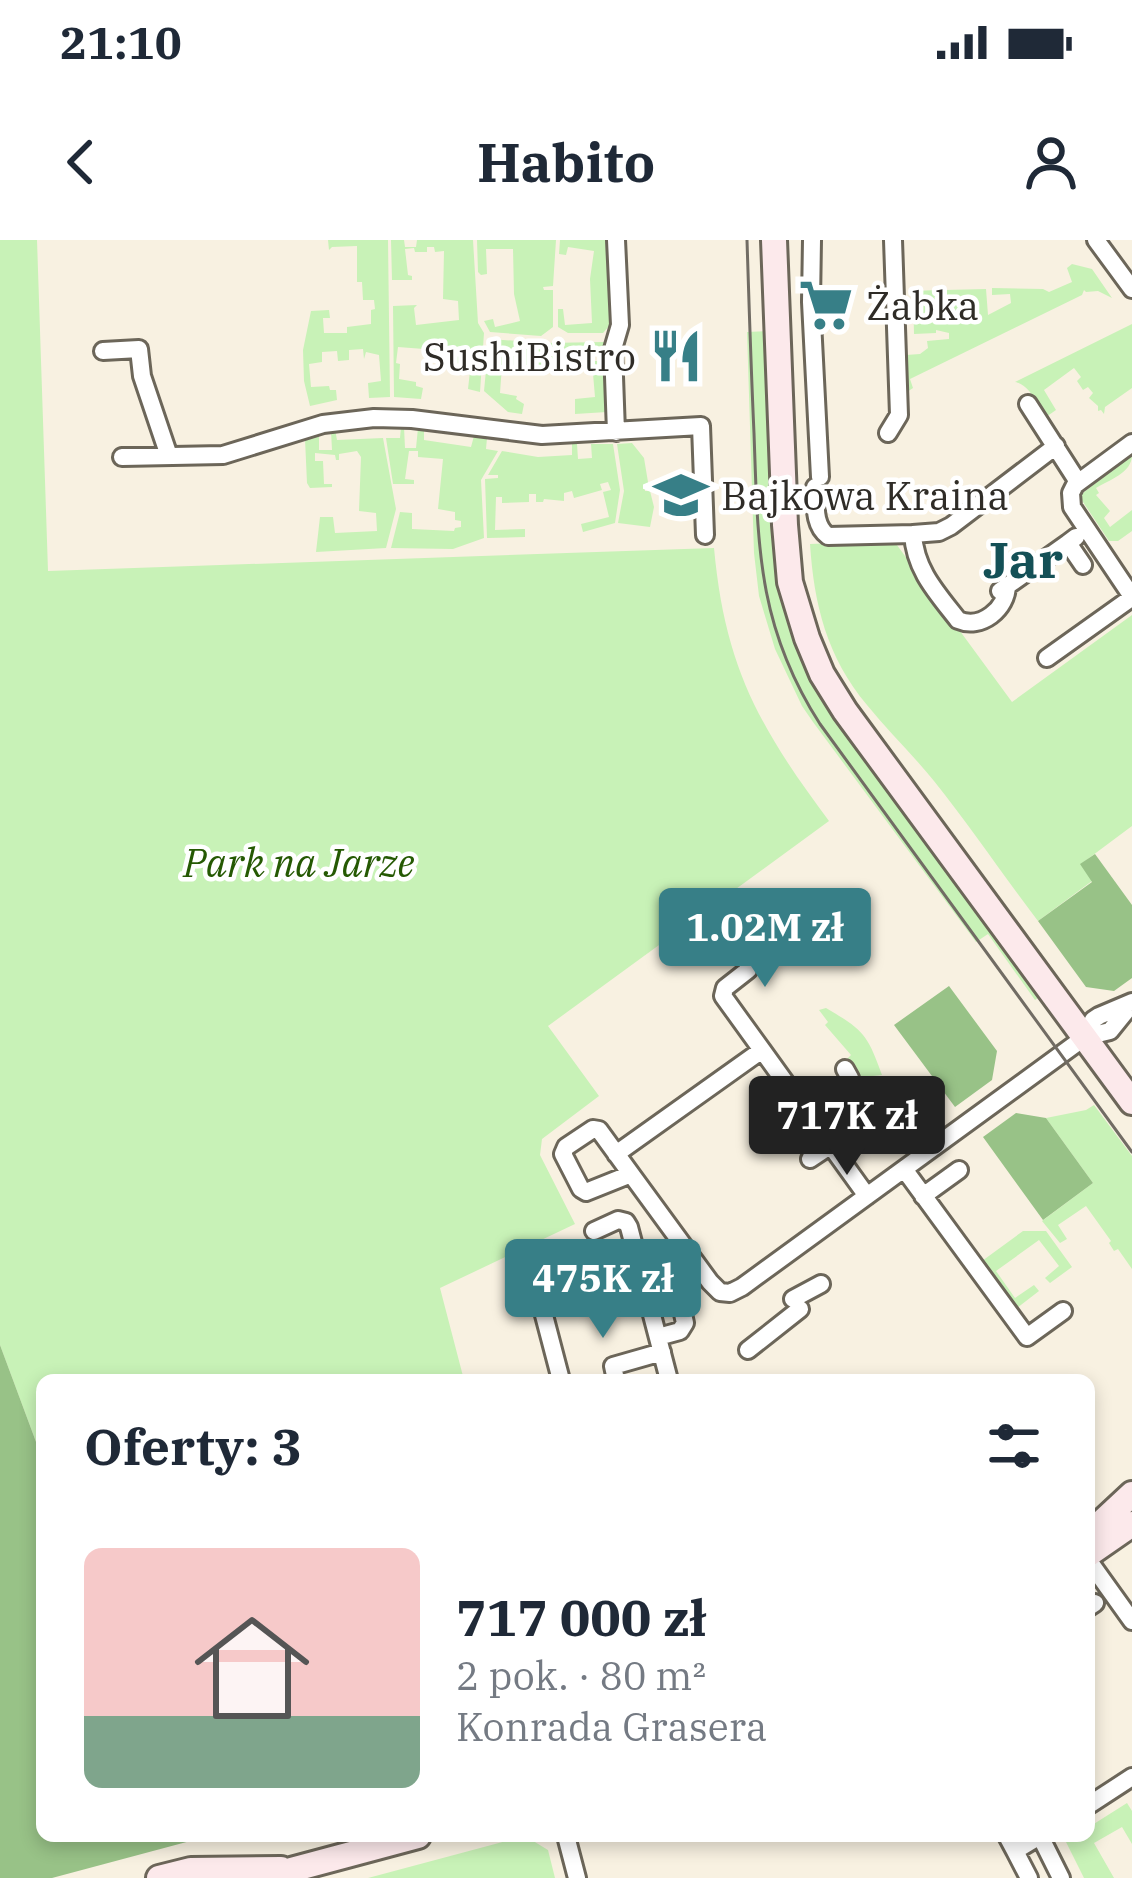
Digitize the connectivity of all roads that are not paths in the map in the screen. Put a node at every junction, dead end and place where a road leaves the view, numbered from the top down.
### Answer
1 (616, 240) edge
2 (774, 240) edge
3 (812, 240) edge
4 (892, 240) edge
5 (1096, 240) edge
6 (1132, 289) edge
7 (103, 351) dead end
8 (1028, 404) dead end
9 (616, 432) junction
10 (888, 433) dead end
11 (1132, 443) edge
12 (1056, 446) junction
13 (169, 456) junction
14 (122, 457) dead end
15 (1078, 482) junction
16 (1086, 529) junction
17 (913, 534) junction
18 (705, 535) dead end
19 (1068, 543) junction
20 (1083, 565) dead end
21 (1047, 658) dead end
22 (744, 955) dead end
23 (1132, 1003) edge
24 (1085, 1037) junction
25 (761, 1050) junction
26 (845, 1069) dead end
27 (790, 1089) junction
28 (1132, 1102) edge
29 (767, 1105) dead end
30 (806, 1112) junction
31 (830, 1145) junction
32 (616, 1154) junction
33 (811, 1159) dead end
34 (904, 1169) junction
35 (959, 1170) dead end
36 (631, 1174) junction
37 (867, 1196) junction
38 (923, 1196) junction
39 (595, 1232) dead end
40 (682, 1245) junction
41 (529, 1258) dead end
42 (821, 1284) dead end
43 (1064, 1310) dead end
44 (660, 1345) junction
45 (748, 1350) dead end
46 (612, 1365) edge
47 (559, 1374) edge
48 (667, 1374) edge
49 (1132, 1494) edge
50 (1132, 1524) edge
51 (1095, 1528) edge
52 (1095, 1552) edge
53 (1095, 1565) edge
54 (1132, 1621) edge
55 (1132, 1778) edge
56 (1095, 1801) edge
57 (396, 1842) edge
58 (568, 1842) edge
59 (1043, 1842) edge
60 (1011, 1844) edge
61 (295, 1869) junction
62 (159, 1878) edge
63 (262, 1878) edge
64 (578, 1878) edge
65 (1029, 1878) edge
66 (1061, 1878) edge

1 - 9 street
2 - 24 street
3 - 17 street
4 - 10 street
5 - 6 street
7 - 13 street
8 - 12 street
9 - 13 street
9 - 18 street
11 - 15 street
12 - 15 street
12 - 17 street
13 - 14 street
15 - 16 street
16 - 19 street
16 - 21 street
17 - 19 street
19 - 20 street
22 - 25 street
23 - 24 street
24 - 28 street
24 - 34 street
25 - 27 street
25 - 32 street
26 - 30 street
27 - 29 street
27 - 30 street
30 - 31 street
31 - 33 street
31 - 37 street
32 - 36 street
32 - 36 street
34 - 37 street
34 - 38 street
35 - 38 street
36 - 40 street
37 - 40 street
38 - 43 street
39 - 44 street
40 - 44 street
41 - 47 street
42 - 45 street
44 - 46 street
44 - 48 street
49 - 51 street
50 - 52 street
53 - 54 street
55 - 56 street
57 - 61 street
58 - 64 street
59 - 66 street
60 - 65 street
61 - 62 street
61 - 63 street

